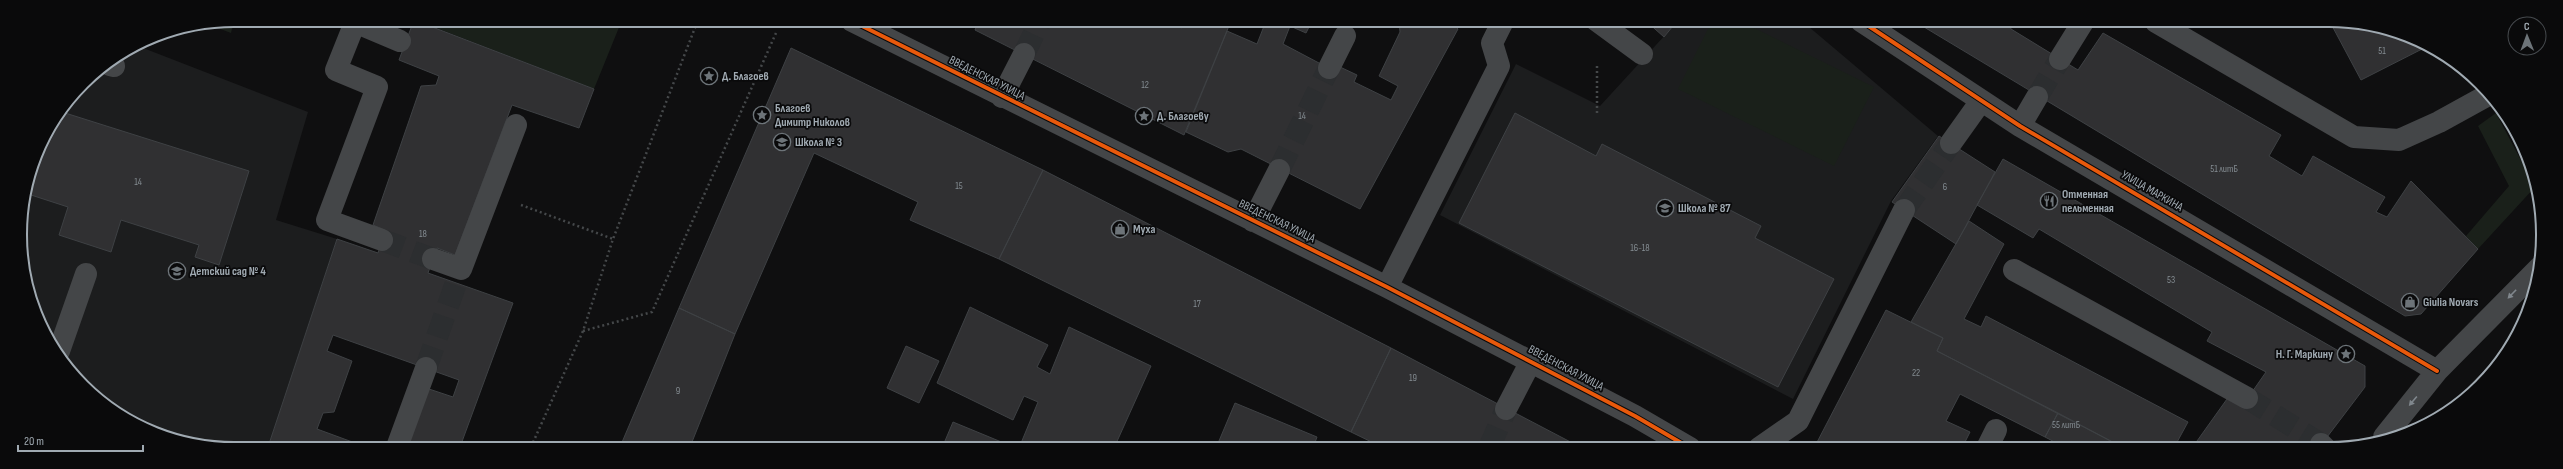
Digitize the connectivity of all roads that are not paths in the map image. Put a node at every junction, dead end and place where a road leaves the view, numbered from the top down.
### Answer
1 (354, 27) edge
2 (369, 27) edge
3 (866, 27) edge
4 (1500, 27) edge
5 (1604, 27) edge
6 (1870, 27) edge
7 (2080, 27) edge
8 (2165, 27) edge
9 (1345, 36) dead end
10 (400, 41) dead end
11 (1024, 54) tunnel mouth
12 (1642, 54) dead end
13 (2060, 59) tunnel mouth
14 (1329, 68) tunnel mouth
15 (1002, 97) junction
16 (2037, 97) tunnel mouth
17 (2484, 97) edge
18 (1981, 101) junction
19 (516, 125) dead end
20 (2020, 126) junction
21 (1951, 143) tunnel mouth
22 (1279, 170) tunnel mouth
23 (1904, 210) tunnel mouth
24 (1254, 221) junction
25 (382, 240) tunnel mouth
26 (433, 259) tunnel mouth
27 (2014, 270) dead end
28 (86, 274) dead end
29 (2532, 275) edge
30 (1387, 287) junction
31 (60, 347) edge
32 (1531, 361) junction
33 (426, 368) tunnel mouth
34 (2437, 371) junction
35 (2247, 398) tunnel mouth
36 (1506, 408) tunnel mouth
37 (2387, 434) edge
38 (399, 442) edge
39 (1677, 442) edge
40 (1768, 442) edge

1 - 25 street
2 - 10 street
3 - 15 street, ВВЕДЕНСКАЯ УЛИЦА
4 - 30 street
5 - 12 street
6 - 18 street, УЛИЦА МАРКИНА
7 - 13 street
8 - 17 street
9 - 14 street
11 - 15 street
15 - 24 street, ВВЕДЕНСКАЯ УЛИЦА
16 - 20 street
18 - 20 street, УЛИЦА МАРКИНА
18 - 21 street
19 - 26 street
20 - 34 street, УЛИЦА МАРКИНА
22 - 24 street
23 - 40 street
24 - 30 street, ВВЕДЕНСКАЯ УЛИЦА
27 - 35 street
28 - 31 street
29 -> 34 street
30 - 32 street, ВВЕДЕНСКАЯ УЛИЦА
32 - 36 street
32 - 39 street, ВВЕДЕНСКАЯ УЛИЦА
33 - 38 street
34 -> 37 street

